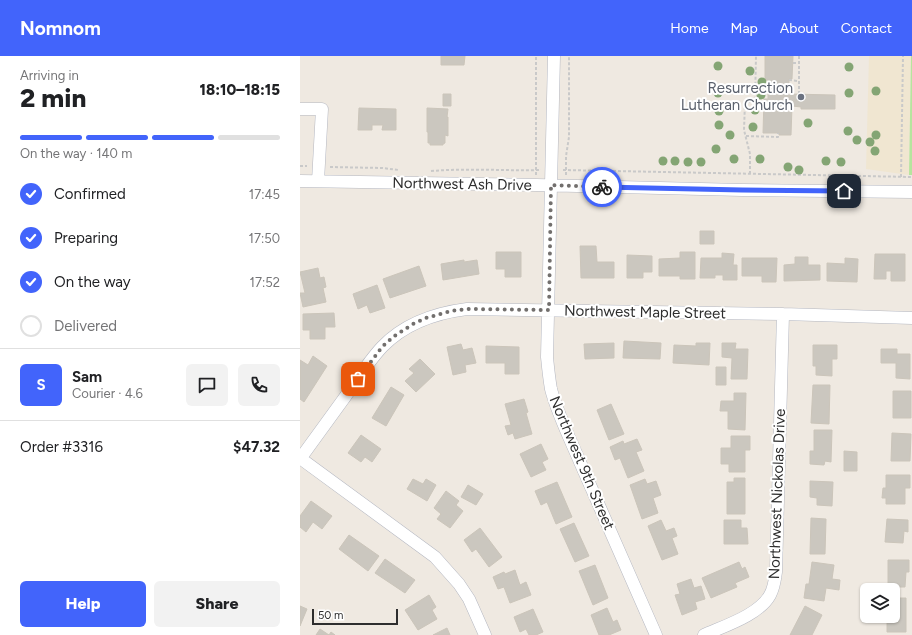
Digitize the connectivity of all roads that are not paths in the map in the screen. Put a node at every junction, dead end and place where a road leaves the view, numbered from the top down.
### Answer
1 (554, 56) edge
2 (300, 109) edge
3 (300, 181) edge
4 (318, 181) junction
5 (551, 185) junction
6 (912, 192) edge
7 (549, 310) junction
8 (783, 314) junction
9 (912, 318) edge
10 (300, 459) edge
11 (485, 635) edge
12 (656, 635) edge
13 (704, 635) edge

1 - 5 street, Northwest 9th Street
2 - 4 street
3 - 4 street, Northwest Ash Drive
4 - 5 street, Northwest Ash Drive
5 - 6 street, Northwest Ash Drive
5 - 7 street, Northwest 9th Street
7 - 8 street, Northwest Maple Street
7 - 10 street, Northwest Maple Street
7 - 12 street, Northwest 9th Street
8 - 9 street, Northwest Maple Street
8 - 13 street, Northwest Nickolas Drive
10 - 11 street

